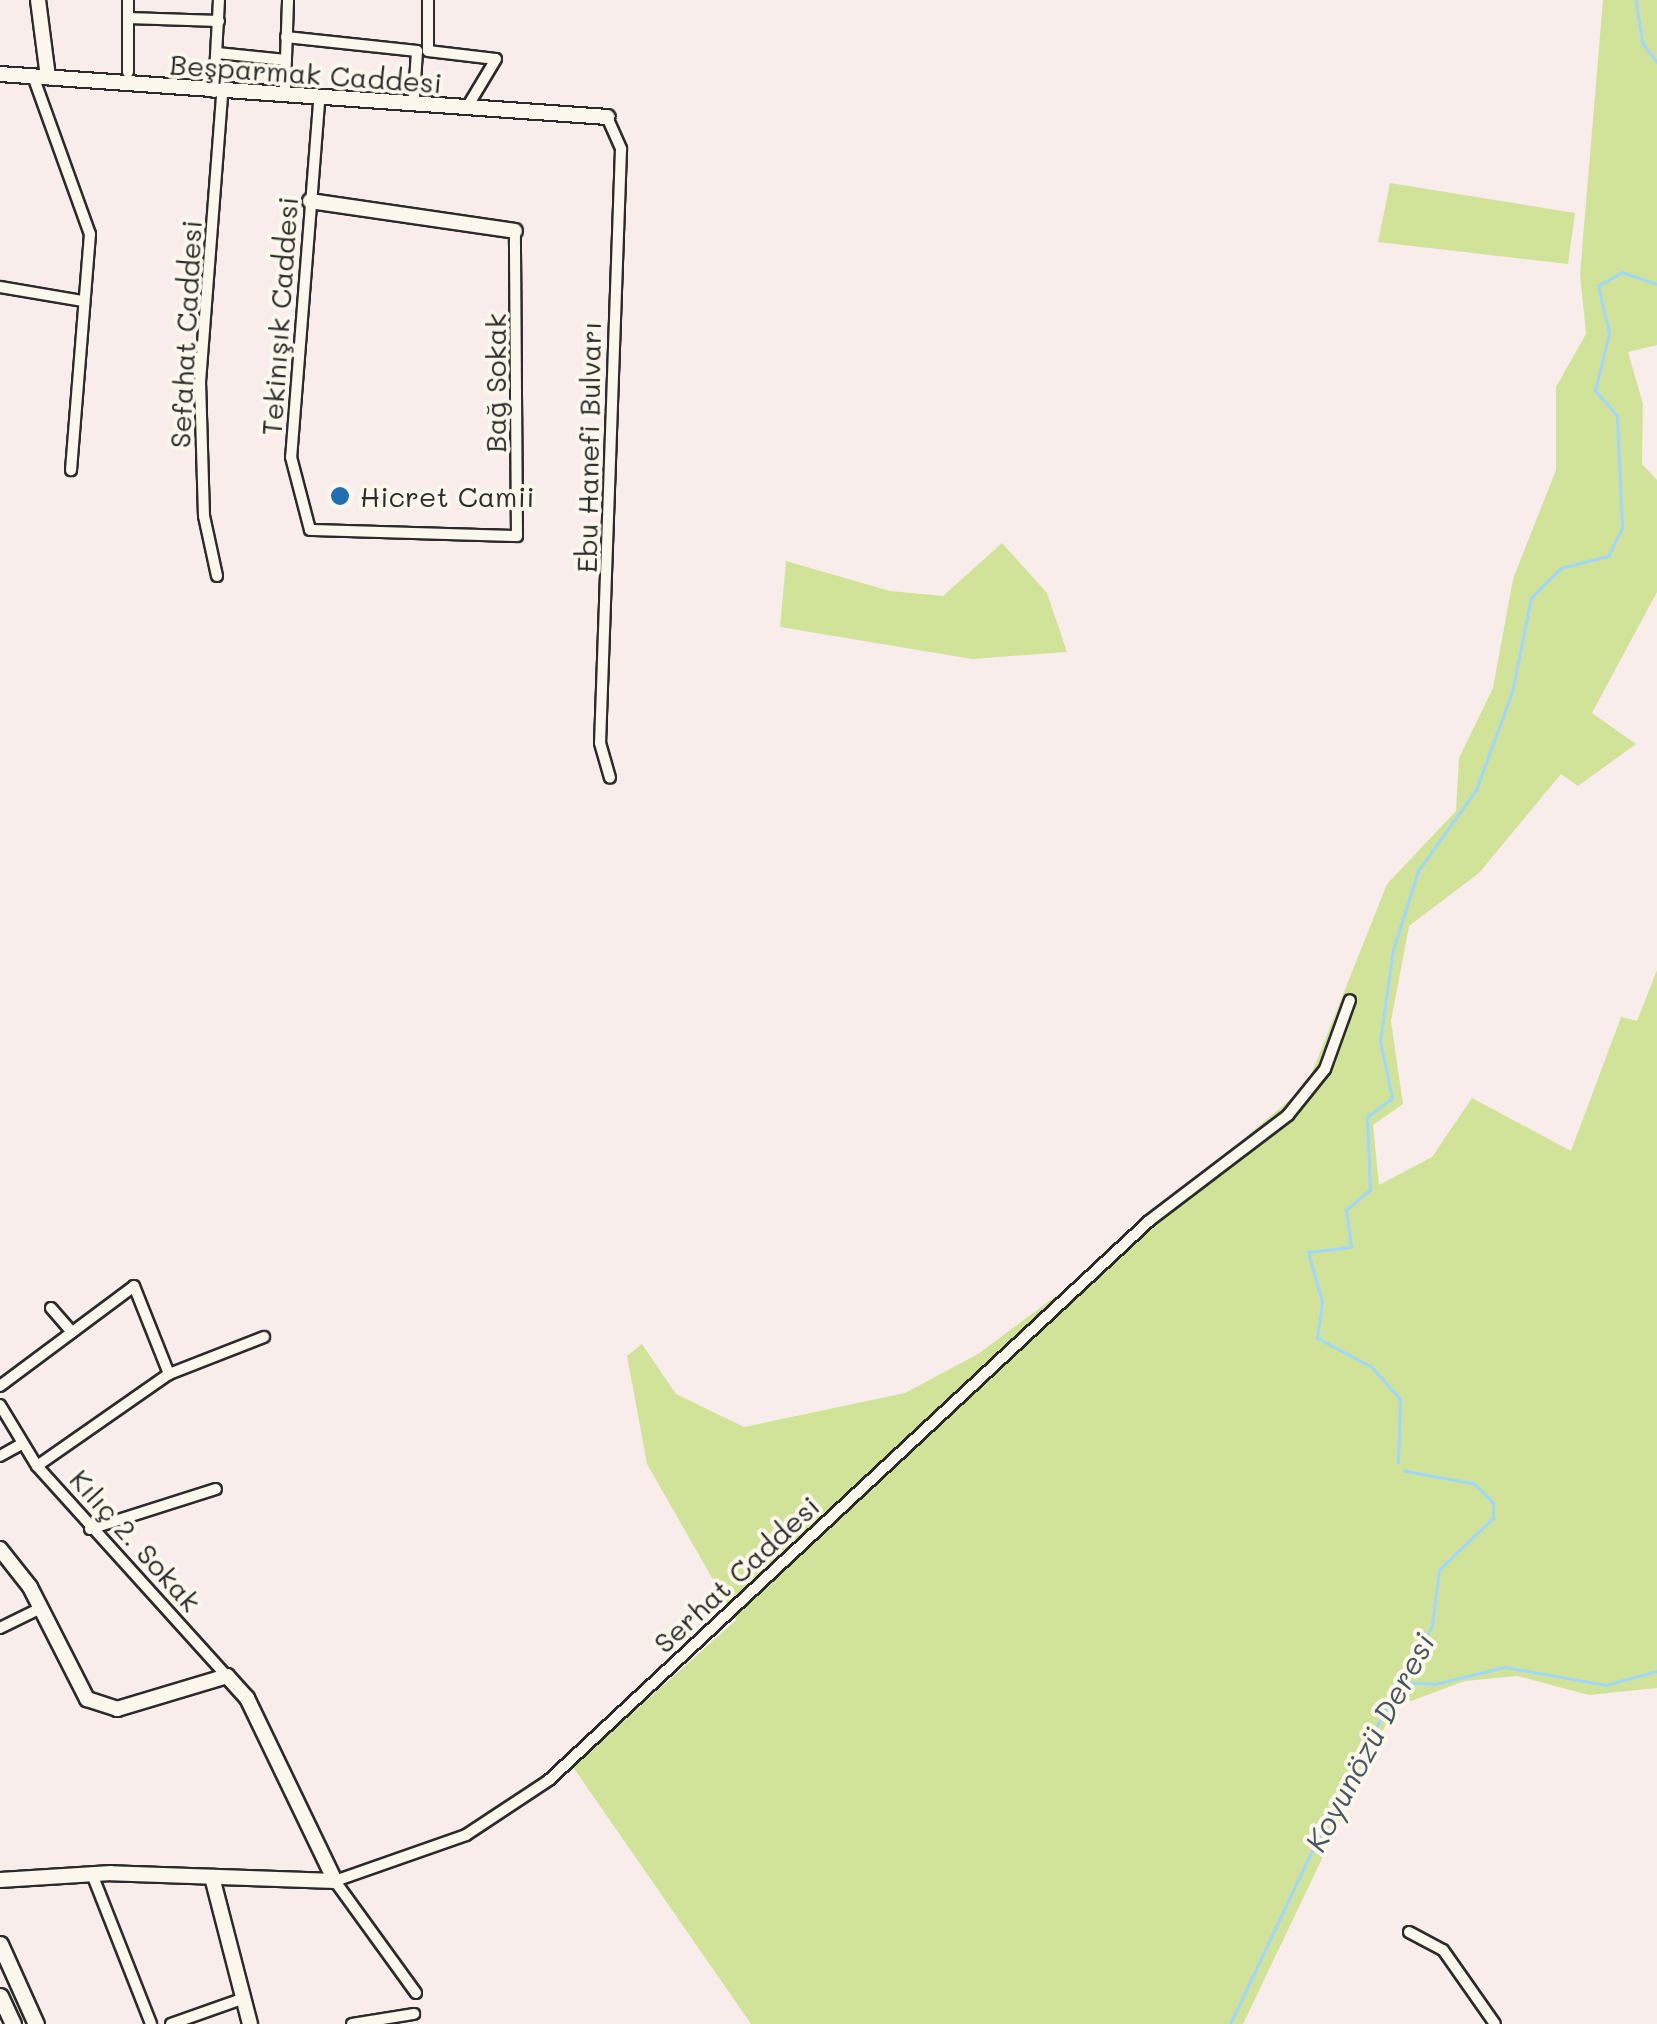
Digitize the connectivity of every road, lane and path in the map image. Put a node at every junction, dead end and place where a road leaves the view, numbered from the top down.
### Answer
1 (38, 0) edge
2 (128, 0) edge
3 (218, 0) edge
4 (288, 0) edge
5 (428, 0) edge
6 (128, 18) junction
7 (218, 21) junction
8 (286, 37) junction
9 (423, 51) junction
10 (217, 53) junction
11 (286, 60) junction
12 (128, 72) dead end
13 (0, 74) edge
14 (41, 77) junction
15 (285, 88) dead end
16 (218, 92) junction
17 (414, 98) dead end
18 (319, 103) junction
19 (466, 110) junction
20 (607, 118) joint
21 (310, 202) junction
22 (515, 231) joint
23 (0, 287) edge
24 (83, 301) junction
25 (71, 470) dead end
26 (517, 536) joint
27 (217, 576) dead end
28 (610, 778) dead end
29 (1350, 1000) dead end
30 (51, 1308) dead end
31 (72, 1332) junction
32 (264, 1337) dead end
33 (170, 1374) junction
34 (0, 1386) edge
35 (0, 1405) edge
36 (22, 1444) junction
37 (0, 1456) edge
38 (37, 1466) junction
39 (216, 1489) dead end
40 (90, 1528) junction
41 (0, 1549) edge
42 (42, 1608) junction
43 (0, 1628) edge
44 (227, 1676) junction
45 (92, 1874) junction
46 (212, 1878) junction
47 (0, 1880) edge
48 (335, 1881) junction
49 (1409, 1932) dead end
50 (0, 1944) edge
51 (416, 1993) dead end
52 (242, 1999) junction
53 (1, 2000) edge
54 (414, 2014) dead end
55 (13, 2024) edge
56 (36, 2024) edge
57 (152, 2024) edge
58 (171, 2024) edge
59 (250, 2024) edge
60 (352, 2024) edge
61 (1495, 2024) edge

1 - 14 street
2 - 6 street
3 - 7 street, Sefahat Caddesi
4 - 8 street
5 - 9 street
6 - 7 street
6 - 12 street
7 - 10 street, Sefahat Caddesi
8 - 9 street
8 - 11 street
9 - 17 street
9 - 19 street
10 - 11 street
10 - 16 street, Sefahat Caddesi
11 - 15 street
13 - 14 street, Beşparmak Caddesi
14 - 16 street, Beşparmak Caddesi
14 - 24 street
16 - 18 street, Beşparmak Caddesi
16 - 27 street, Sefahat Caddesi
18 - 19 street, Beşparmak Caddesi
18 - 21 street, Tekinışık Caddesi
19 - 20 street, Beşparmak Caddesi
20 - 28 street, Ebu Hanefi Bulvarı
21 - 22 street
21 - 26 street, Tekinışık Caddesi
22 - 26 street, Bağ Sokak
23 - 24 street
24 - 25 street
29 - 48 street, Serhat Caddesi
30 - 31 street
31 - 33 street
31 - 34 street
32 - 33 street
33 - 38 street
35 - 36 street, Kılıç 2. Sokak
36 - 37 street
36 - 38 street, Kılıç 2. Sokak
38 - 40 street, Kılıç 2. Sokak
39 - 40 street
40 - 44 street, Kılıç 2. Sokak
41 - 42 street
42 - 43 street
42 - 44 street
44 - 48 street, Kılıç 2. Sokak
45 - 46 street, Serhat Caddesi
45 - 47 street, Serhat Caddesi
45 - 57 street
46 - 48 street, Serhat Caddesi
46 - 52 street
48 - 51 street
49 - 61 street
50 - 56 main road
52 - 58 street
52 - 59 street
53 - 55 main road
54 - 60 street

